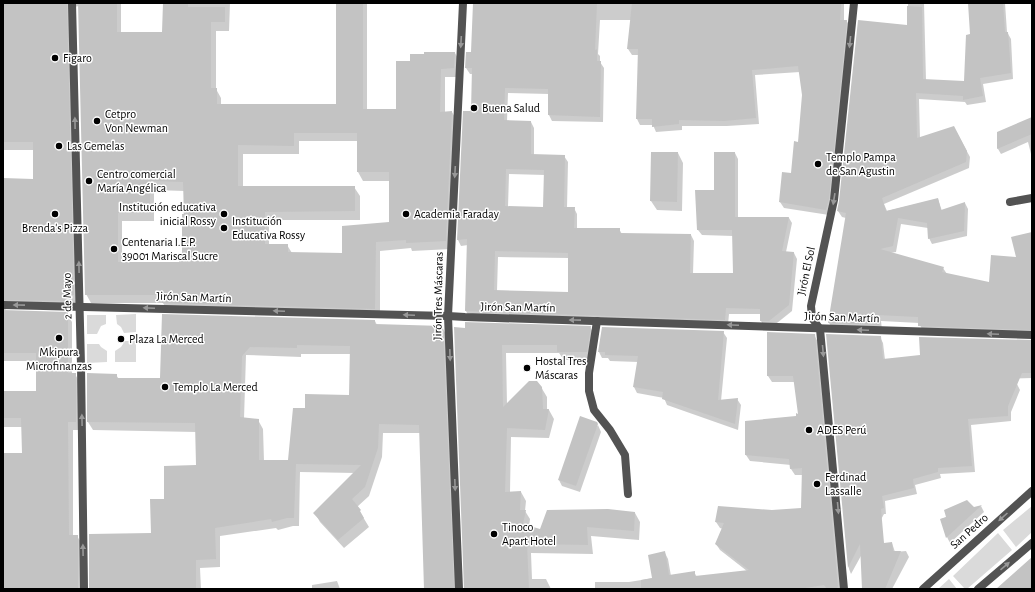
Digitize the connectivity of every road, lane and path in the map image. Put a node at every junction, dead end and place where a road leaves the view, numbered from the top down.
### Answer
1 (72, 3) edge
2 (463, 3) edge
3 (854, 3) edge
4 (1032, 198) edge
5 (1010, 202) dead end
6 (3, 305) edge
7 (80, 306) junction
8 (448, 316) junction
9 (597, 320) junction
10 (820, 329) junction
11 (1032, 335) edge
12 (1032, 491) edge
13 (628, 494) dead end
14 (1032, 543) edge
15 (84, 589) edge
16 (459, 589) edge
17 (844, 589) edge
18 (923, 589) edge
19 (978, 589) edge

7 -> 1 street, 2 de Mayo
2 -> 8 street, Jirón Tres Máscaras
3 -> 10 street, Jirón El Sol
4 - 5 street
7 -> 6 street, Jirón San Martín
8 -> 7 street, Jirón San Martín
15 -> 7 street, 2 de Mayo
9 -> 8 street, Jirón San Martín
8 -> 16 street, Jirón Tres Máscaras
10 -> 9 street, Jirón San Martín
9 - 13 street
11 -> 10 street, Jirón San Martín
10 -> 17 street, Jirón El Sol
12 -> 18 street, San Pedro
19 -> 14 street

